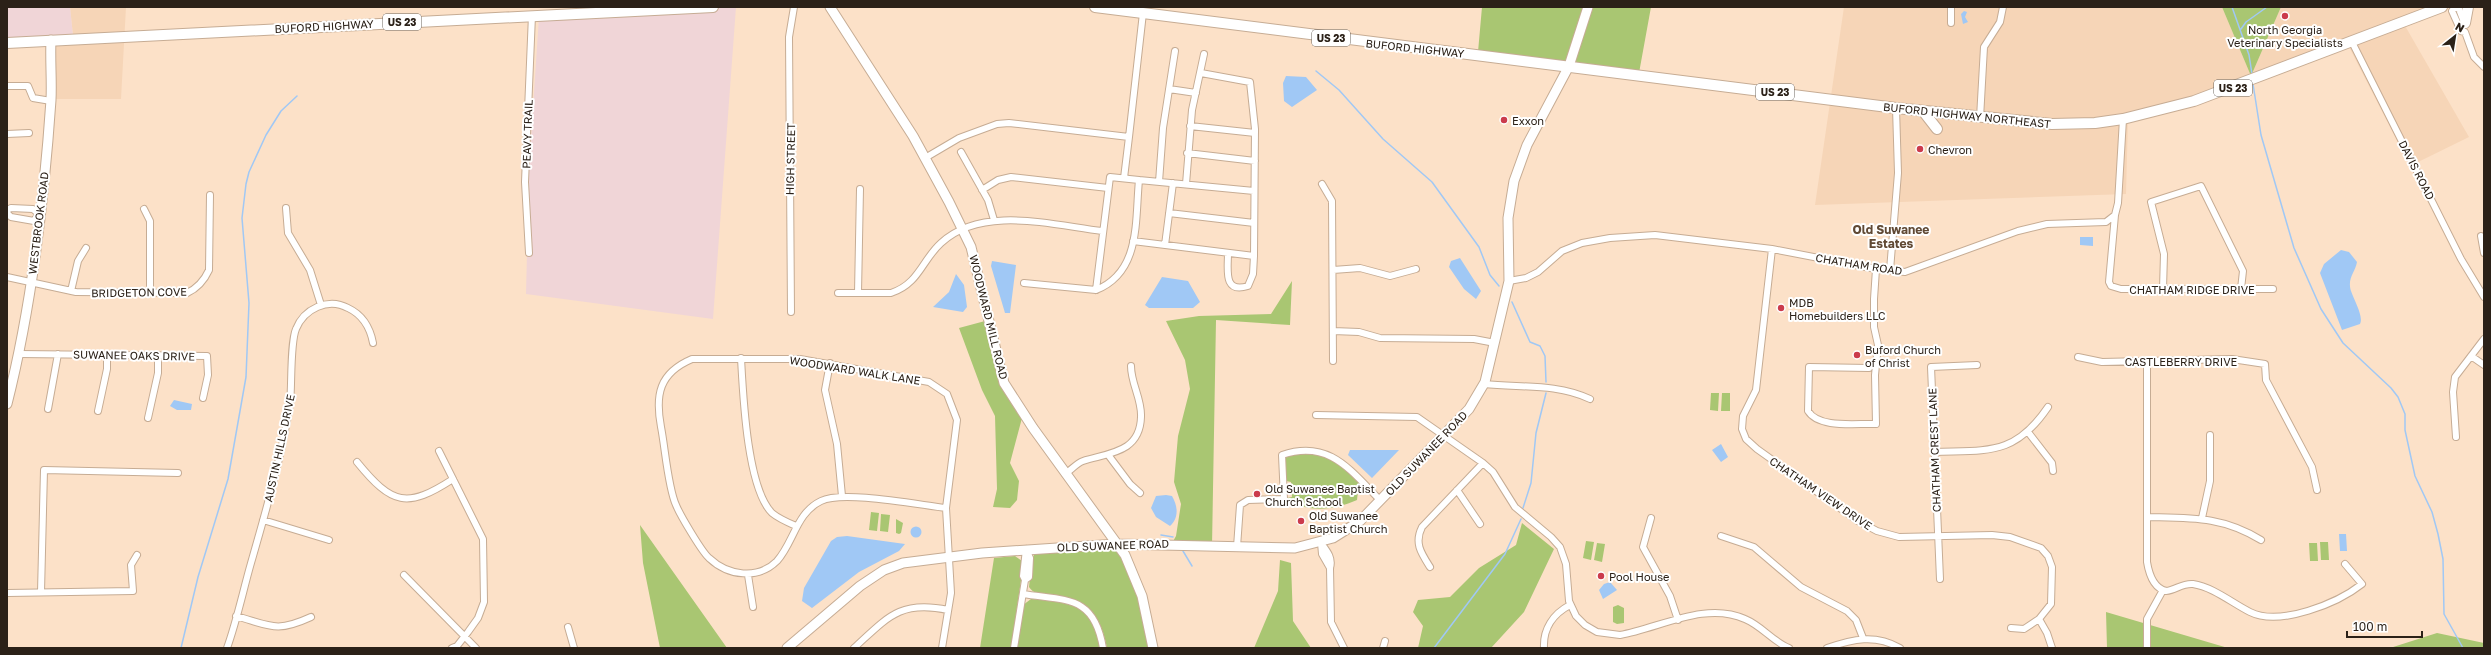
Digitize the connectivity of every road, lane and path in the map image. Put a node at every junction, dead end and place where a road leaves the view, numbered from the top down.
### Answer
1 (713, 7) edge
2 (794, 7) edge
3 (830, 7) edge
4 (1095, 7) edge
5 (1588, 7) edge
6 (1951, 7) edge
7 (2002, 7) edge
8 (2442, 7) edge
9 (2455, 7) edge
10 (2468, 7) edge
11 (1143, 13) junction
12 (532, 15) junction
13 (1951, 23) dead end
14 (2465, 28) junction
15 (51, 40) junction
16 (2352, 42) junction
17 (7, 43) edge
18 (1175, 51) dead end
19 (1204, 54) dead end
20 (1569, 66) junction
21 (2484, 67) edge
22 (1201, 73) junction
23 (7, 86) edge
24 (1169, 89) junction
25 (1196, 93) junction
26 (51, 101) junction
27 (1896, 108) junction
28 (1922, 111) junction
29 (1980, 118) junction
30 (2123, 119) junction
31 (1190, 126) junction
32 (1937, 129) dead end
33 (29, 133) dead end
34 (1255, 133) junction
35 (7, 134) edge
36 (1129, 137) junction
37 (961, 152) dead end
38 (1188, 153) junction
39 (925, 158) junction
40 (1255, 161) junction
41 (1124, 178) junction
42 (1139, 180) junction
43 (1159, 182) junction
44 (1173, 183) junction
45 (1186, 184) junction
46 (1322, 184) dead end
47 (1108, 188) junction
48 (860, 189) dead end
49 (982, 190) junction
50 (1254, 191) junction
51 (210, 195) dead end
52 (286, 208) dead end
53 (144, 209) dead end
54 (7, 212) edge
55 (1169, 213) junction
56 (40, 215) junction
57 (2115, 215) junction
58 (994, 220) junction
59 (1254, 223) junction
60 (962, 229) junction
61 (1102, 231) junction
62 (2481, 236) dead end
63 (1133, 241) junction
64 (1165, 245) junction
65 (86, 248) dead end
66 (1772, 248) junction
67 (529, 252) dead end
68 (1228, 253) junction
69 (2484, 253) edge
70 (1254, 256) junction
71 (1416, 269) dead end
72 (1876, 269) junction
73 (1333, 270) junction
74 (1890, 270) junction
75 (7, 277) edge
76 (1509, 281) junction
77 (31, 283) junction
78 (1024, 283) dead end
79 (2163, 289) junction
80 (2241, 289) junction
81 (2273, 289) dead end
82 (1096, 290) junction
83 (71, 291) junction
84 (150, 293) junction
85 (838, 293) dead end
86 (858, 293) junction
87 (2484, 297) edge
88 (321, 305) junction
89 (791, 312) dead end
90 (1333, 331) junction
91 (2484, 339) edge
92 (373, 343) dead end
93 (1495, 343) junction
94 (19, 354) junction
95 (58, 354) junction
96 (107, 355) junction
97 (158, 355) junction
98 (2472, 356) junction
99 (2078, 357) dead end
100 (742, 358) junction
101 (2147, 360) junction
102 (1333, 361) dead end
103 (830, 363) junction
104 (1977, 365) dead end
105 (2484, 365) edge
106 (1131, 366) dead end
107 (1869, 368) dead end
108 (1484, 384) junction
109 (203, 398) dead end
110 (1590, 399) dead end
111 (7, 404) edge
112 (2048, 407) dead end
113 (48, 409) dead end
114 (98, 411) dead end
115 (1316, 415) dead end
116 (148, 418) dead end
117 (2028, 432) junction
118 (2210, 434) dead end
119 (1443, 436) junction
120 (2456, 437) dead end
121 (439, 451) dead end
122 (1934, 452) junction
123 (1109, 456) junction
124 (357, 462) dead end
125 (1483, 462) junction
126 (2053, 471) dead end
127 (178, 473) dead end
128 (1065, 474) junction
129 (453, 480) junction
130 (1457, 490) junction
131 (2317, 490) dead end
132 (1140, 493) dead end
133 (842, 496) junction
134 (1380, 500) junction
135 (946, 508) junction
136 (1651, 518) dead end
137 (2147, 518) junction
138 (2202, 518) junction
139 (263, 520) junction
140 (1480, 524) dead end
141 (796, 526) junction
142 (1721, 536) dead end
143 (1938, 537) junction
144 (329, 540) dead end
145 (2261, 540) dead end
146 (1321, 543) junction
147 (1117, 544) junction
148 (1237, 547) junction
149 (1026, 549) junction
150 (137, 555) dead end
151 (949, 556) junction
152 (2345, 564) dead end
153 (1430, 567) dead end
154 (404, 575) dead end
155 (748, 575) junction
156 (1940, 579) dead end
157 (2162, 590) junction
158 (7, 592) edge
159 (41, 592) junction
160 (1023, 594) junction
161 (1570, 605) junction
162 (753, 607) dead end
163 (948, 610) junction
164 (236, 616) junction
165 (311, 617) dead end
166 (2039, 619) junction
167 (1678, 620) junction
168 (568, 627) dead end
169 (2011, 628) dead end
170 (465, 637) junction
171 (1863, 638) junction
172 (1385, 641) dead end
173 (227, 648) edge
174 (452, 648) edge
175 (476, 648) edge
176 (574, 648) edge
177 (788, 648) edge
178 (854, 648) edge
179 (942, 648) edge
180 (1014, 648) edge
181 (1103, 648) edge
182 (1153, 648) edge
183 (1344, 648) edge
184 (1383, 648) edge
185 (1544, 648) edge
186 (1789, 648) edge
187 (1827, 648) edge
188 (1900, 648) edge
189 (2052, 648) edge
190 (2147, 648) edge

1 - 12 main road, BUFORD HIGHWAY / US 23
2 - 89 street, HIGH STREET
3 - 39 street, WOODWARD MILL ROAD
4 - 11 main road, BUFORD HIGHWAY / US 23
5 - 20 street, OLD SUWANEE ROAD
6 - 13 street
7 - 29 street
8 - 16 main road, BUFORD HIGHWAY NORTHEAST / US 23
9 - 14 street
9 - 14 street
10 - 14 main road
11 - 20 main road, BUFORD HIGHWAY / US 23
11 - 36 street
12 - 15 main road, BUFORD HIGHWAY / US 23
12 - 67 street, PEAVY TRAIL
14 - 21 street
15 - 17 main road, BUFORD HIGHWAY / US 23
15 - 26 street, WESTBROOK ROAD
16 - 30 main road, BUFORD HIGHWAY NORTHEAST / US 23
16 - 87 street, DAVIS ROAD
18 - 24 street
19 - 22 street
20 - 27 main road, BUFORD HIGHWAY NORTHEAST / US 23
20 - 76 street, OLD SUWANEE ROAD
22 - 25 street
22 - 34 street
23 - 26 street
24 - 25 street
24 - 43 street
25 - 31 street
26 - 56 street, WESTBROOK ROAD
27 - 28 main road, BUFORD HIGHWAY NORTHEAST / US 23
27 - 74 street
28 - 29 main road, BUFORD HIGHWAY NORTHEAST / US 23
28 - 32 main road
29 - 30 main road, BUFORD HIGHWAY NORTHEAST / US 23
30 - 57 street
31 - 34 street
31 - 38 street
33 - 35 street
34 - 40 street
36 - 39 street
36 - 41 street
37 - 49 street
38 - 40 street
38 - 45 street
39 - 60 street, WOODWARD MILL ROAD
40 - 50 street
41 - 42 street
41 - 47 street
42 - 43 street
42 - 63 street
43 - 44 street
44 - 45 street
44 - 55 street
45 - 50 street
46 - 73 street
47 - 49 street
47 - 61 street
48 - 86 street
49 - 58 street
50 - 59 street
51 - 84 street, BRIDGETON COVE
52 - 88 street
53 - 84 street
54 - 56 street
54 - 56 street
55 - 59 street
55 - 64 street
56 - 77 street, WESTBROOK ROAD
57 - 74 street, CHATHAM ROAD
57 - 79 street, CHATHAM RIDGE DRIVE
58 - 60 street
58 - 61 street
59 - 70 street
60 - 86 street
60 - 128 street, WOODWARD MILL ROAD
61 - 82 street
62 - 69 street
63 - 64 street
63 - 82 street
64 - 68 street
65 - 83 street
66 - 72 street, CHATHAM ROAD
66 - 76 street, CHATHAM ROAD
66 - 143 street, CHATHAM VIEW DRIVE
68 - 70 street
68 - 70 street
71 - 73 street
72 - 74 street, CHATHAM ROAD
72 - 107 street
73 - 90 street
75 - 77 street, BRIDGETON COVE
76 - 93 street, OLD SUWANEE ROAD
77 - 83 street, BRIDGETON COVE
77 - 94 street, WESTBROOK ROAD
78 - 82 street
79 - 80 street, CHATHAM RIDGE DRIVE
79 - 80 street
80 - 81 street, CHATHAM RIDGE DRIVE
83 - 84 street, BRIDGETON COVE
85 - 86 street
88 - 92 street
88 - 139 street, AUSTIN HILLS DRIVE
90 - 93 street
90 - 102 street
91 - 98 street
93 - 108 street, OLD SUWANEE ROAD
94 - 95 street, SUWANEE OAKS DRIVE
94 - 111 street, WESTBROOK ROAD
95 - 96 street, SUWANEE OAKS DRIVE
95 - 113 street
96 - 97 street, SUWANEE OAKS DRIVE
96 - 114 street
97 - 109 street, SUWANEE OAKS DRIVE
97 - 116 street
98 - 105 street
98 - 120 street
99 - 101 street, CASTLEBERRY DRIVE
100 - 103 street, WOODWARD WALK LANE
100 - 141 street
100 - 155 street, WOODWARD WALK LANE
101 - 131 street, CASTLEBERRY DRIVE
101 - 137 street
103 - 133 street
103 - 135 street, WOODWARD WALK LANE
104 - 122 street, CHATHAM CREST LANE
106 - 123 street
108 - 110 street
108 - 119 street, OLD SUWANEE ROAD
112 - 117 street
115 - 119 street
117 - 122 street
117 - 126 street
118 - 138 street
119 - 125 street
119 - 134 street, OLD SUWANEE ROAD
121 - 129 street
122 - 143 street, CHATHAM CREST LANE
123 - 128 street
123 - 132 street
124 - 129 street
125 - 130 street
125 - 161 street
127 - 159 street
128 - 147 street, WOODWARD MILL ROAD
129 - 170 street
130 - 140 street
130 - 153 street
133 - 135 street
133 - 141 street
134 - 146 street, OLD SUWANEE ROAD
134 - 148 street
135 - 151 street, WOODWARD WALK LANE
136 - 167 street
137 - 138 street
137 - 157 street
138 - 145 street
139 - 144 street
139 - 164 street, AUSTIN HILLS DRIVE
141 - 155 street
142 - 171 street
143 - 156 street, CHATHAM CREST LANE
143 - 166 street, CHATHAM VIEW DRIVE
146 - 148 street, OLD SUWANEE ROAD
146 - 183 street
147 - 148 street, OLD SUWANEE ROAD
147 - 149 street, OLD SUWANEE ROAD
147 - 182 street, WOODWARD MILL ROAD
149 - 151 street, OLD SUWANEE ROAD
149 - 160 street
150 - 159 street
151 - 163 street, WOODWARD WALK LANE
151 - 177 street, OLD SUWANEE ROAD
152 - 157 street
154 - 170 street
155 - 162 street
157 - 190 street
158 - 159 street
160 - 180 street
160 - 181 street
161 - 167 street
161 - 185 street
163 - 178 street
163 - 179 street, WOODWARD WALK LANE
164 - 165 street
164 - 173 street, AUSTIN HILLS DRIVE
166 - 169 street
166 - 189 street
167 - 186 street
168 - 176 street
170 - 174 street
170 - 175 street
171 - 187 street
171 - 188 street
172 - 184 street

